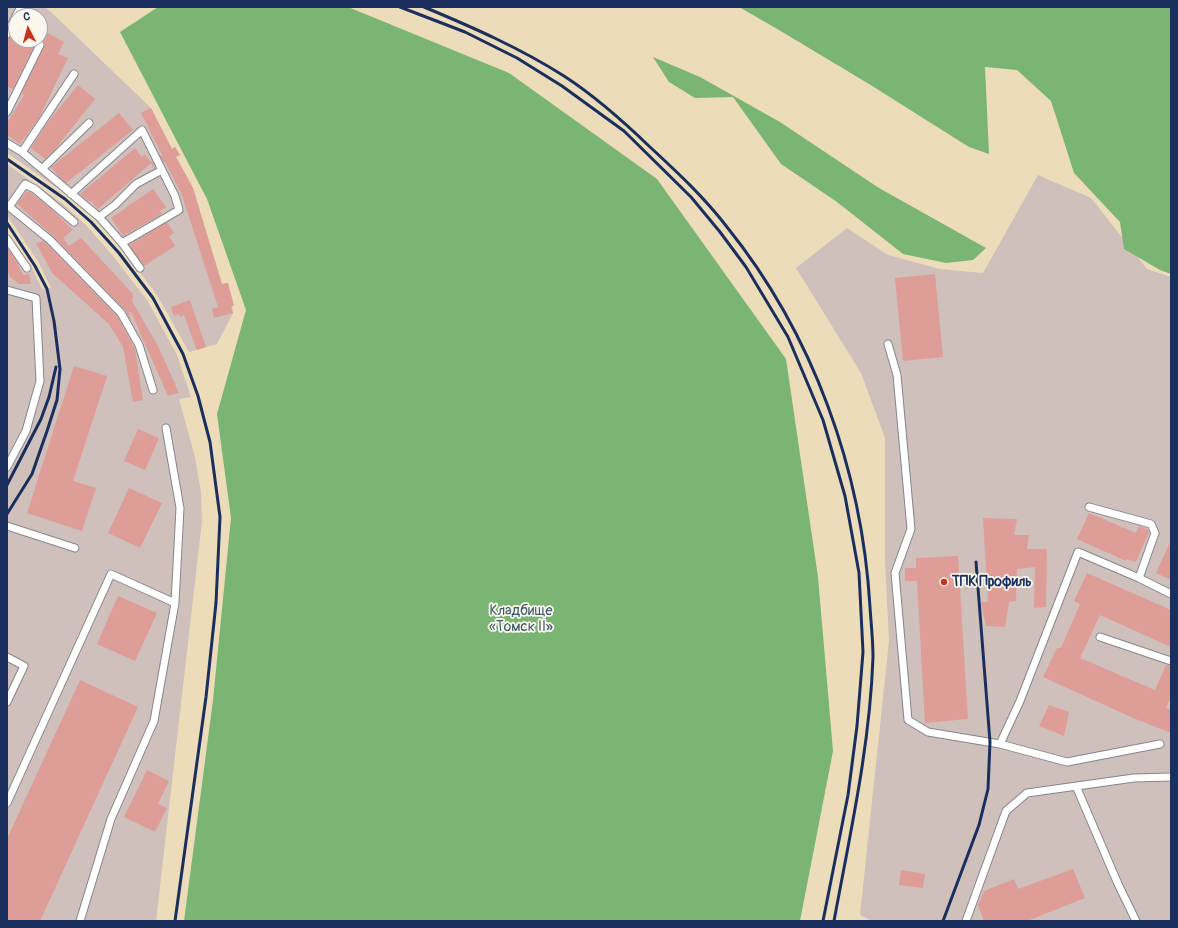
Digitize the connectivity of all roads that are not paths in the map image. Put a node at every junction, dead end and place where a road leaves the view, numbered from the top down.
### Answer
1 (39, 48) edge
2 (74, 74) dead end
3 (7, 112) edge
4 (90, 123) dead end
5 (7, 143) edge
6 (22, 152) junction
7 (42, 169) junction
8 (162, 170) junction
9 (71, 194) junction
10 (8, 206) edge
11 (99, 217) junction
12 (74, 222) dead end
13 (7, 239) edge
14 (122, 243) junction
15 (27, 268) dead end
16 (140, 268) dead end
17 (7, 290) edge
18 (888, 344) dead end
19 (153, 390) dead end
20 (166, 428) dead end
21 (7, 467) edge
22 (1089, 507) dead end
23 (7, 526) edge
24 (75, 548) dead end
25 (1138, 578) junction
26 (1171, 594) edge
27 (175, 603) junction
28 (1100, 637) dead end
29 (7, 657) edge
30 (1171, 661) edge
31 (7, 702) edge
32 (1000, 744) junction
33 (1160, 744) dead end
34 (1171, 777) edge
35 (1076, 786) junction
36 (7, 803) edge
37 (80, 921) edge
38 (966, 921) edge
39 (1136, 921) edge

1 - 3 lane
2 - 6 lane
4 - 7 lane
5 - 6 lane
6 - 7 lane
7 - 9 lane
8 - 9 lane
8 - 11 lane
8 - 14 lane
9 - 11 lane
10 - 12 lane
10 - 19 lane
11 - 14 lane
13 - 15 lane
14 - 16 lane
17 - 21 lane
18 - 32 lane
20 - 27 lane
22 - 25 lane
23 - 24 lane
25 - 26 lane
25 - 32 lane
27 - 36 lane
27 - 37 lane
28 - 30 lane
29 - 31 lane
32 - 33 lane
34 - 35 lane
35 - 38 lane
35 - 39 lane

